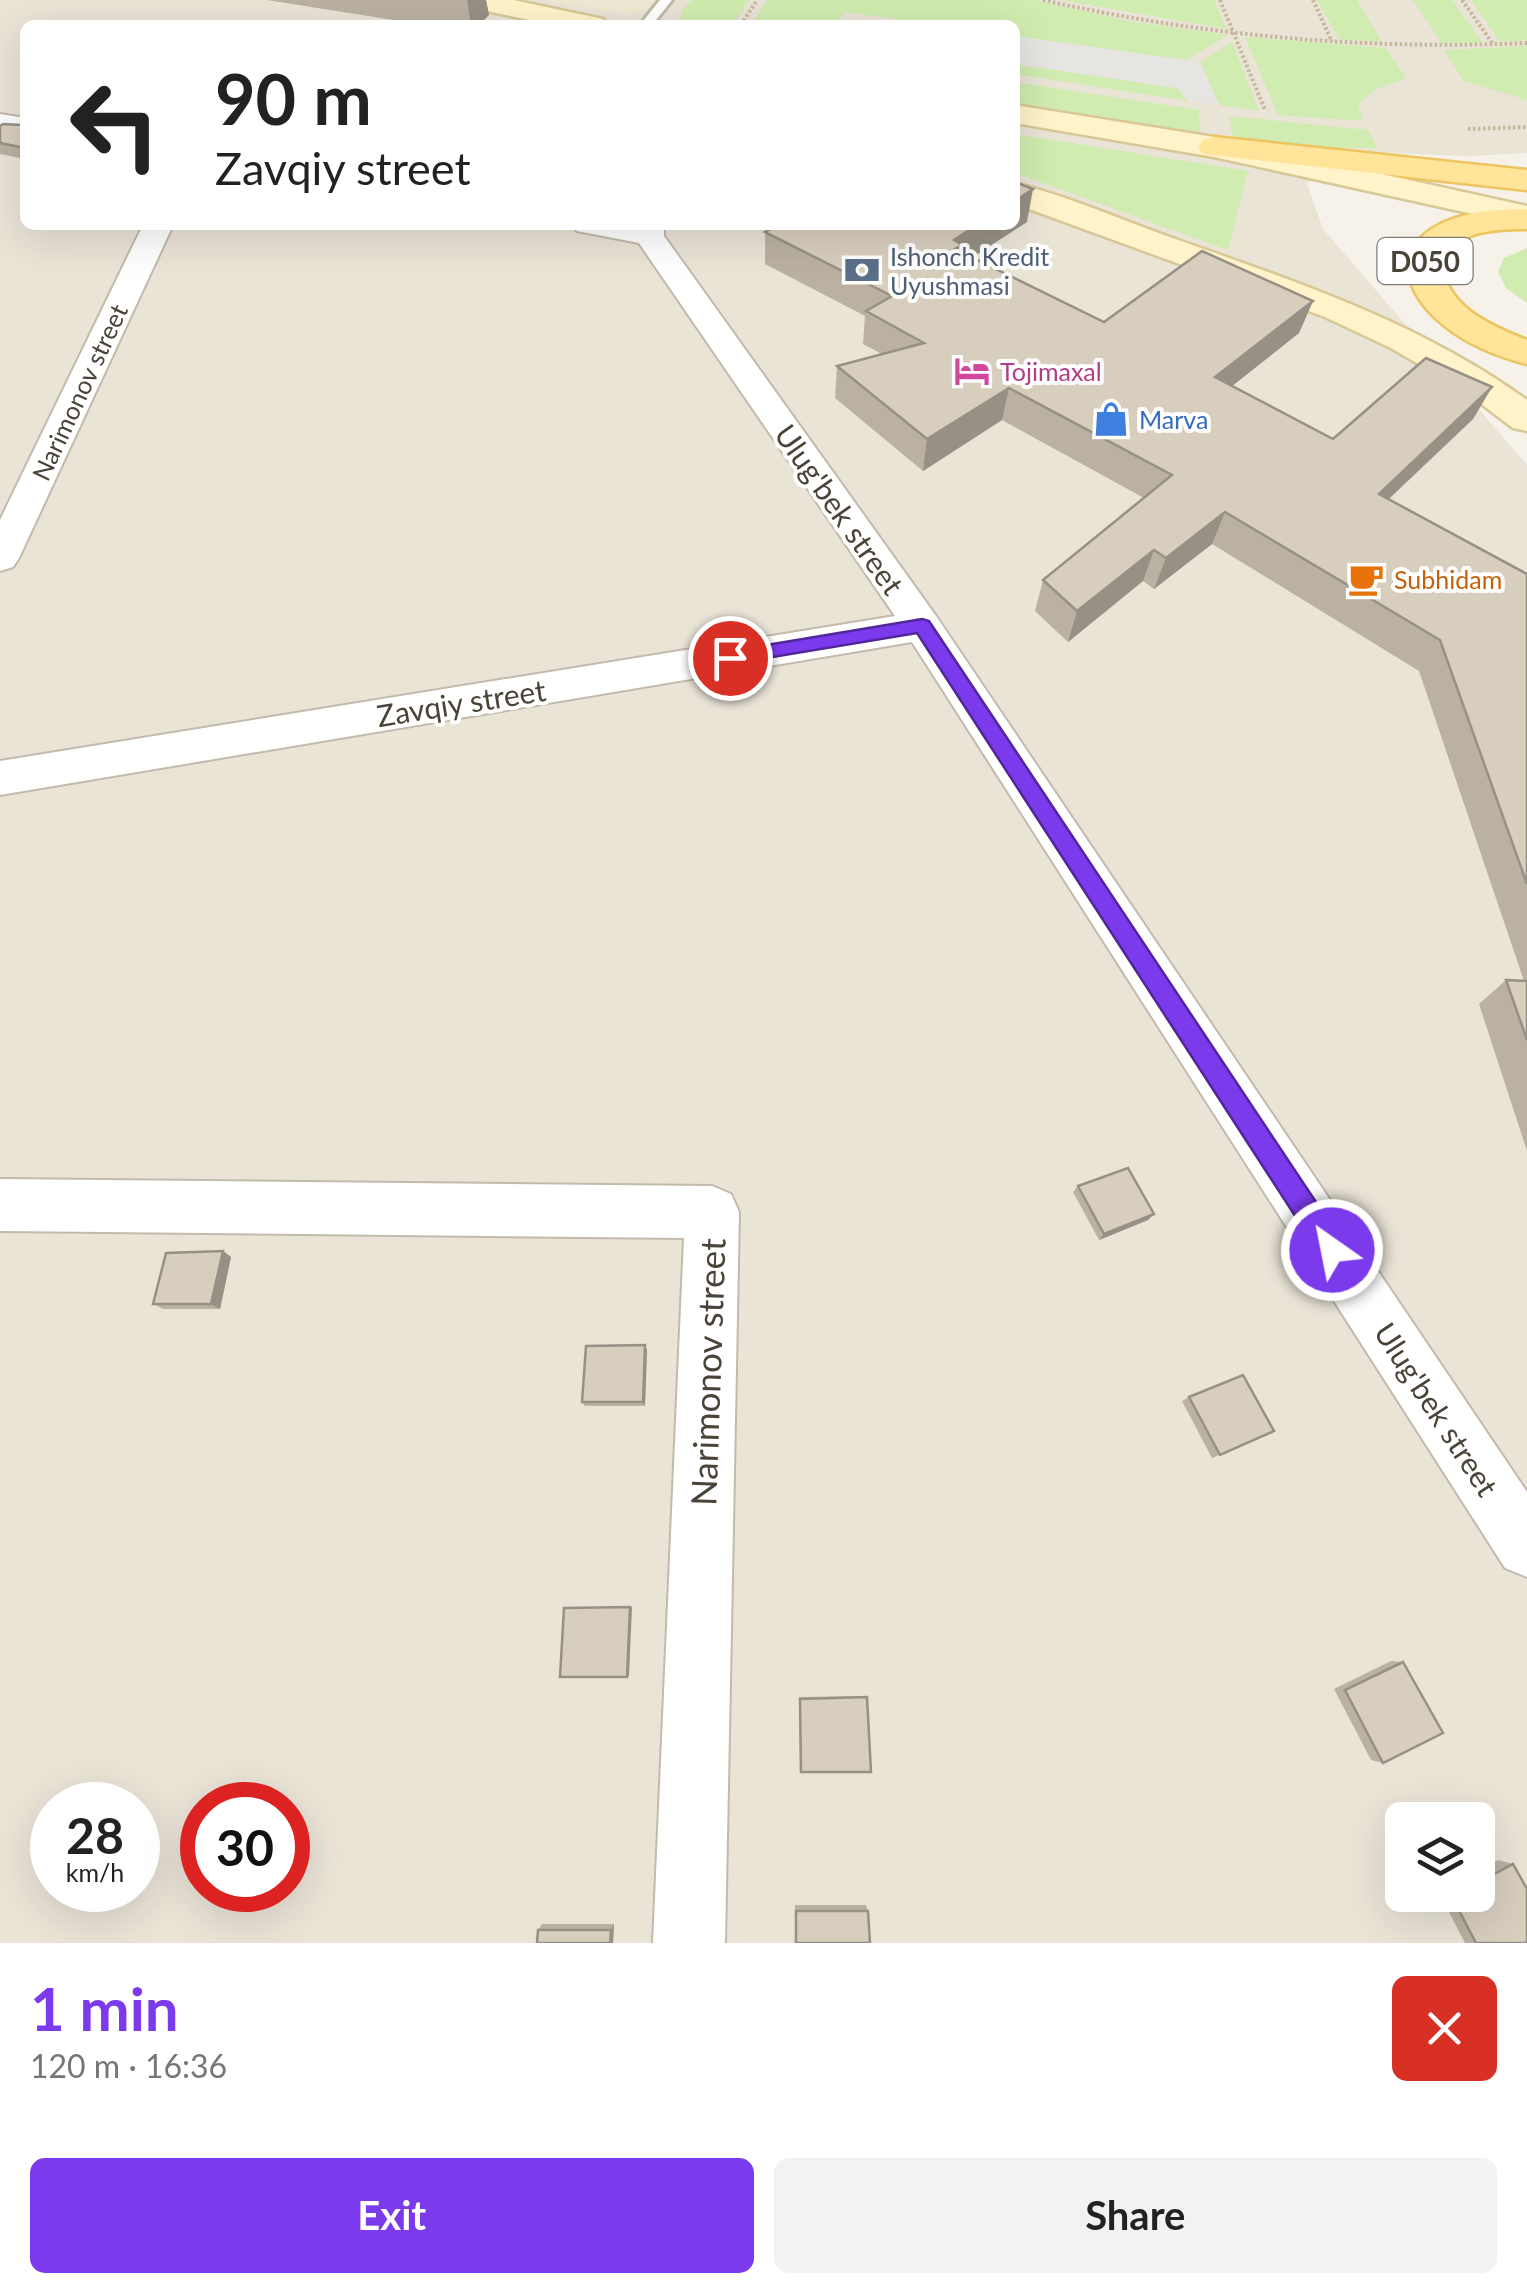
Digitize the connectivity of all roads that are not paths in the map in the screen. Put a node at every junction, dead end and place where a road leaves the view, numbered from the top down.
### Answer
1 (473, 0) edge
2 (666, 0) edge
3 (569, 20) edge
4 (650, 20) edge
5 (1020, 115) edge
6 (1214, 147) junction
7 (1527, 180) edge
8 (1020, 195) edge
9 (1527, 218) edge
10 (156, 230) edge
11 (649, 231) edge
12 (1338, 309) junction
13 (1514, 348) edge
14 (1527, 377) edge
15 (1527, 419) edge
16 (0, 558) edge
17 (922, 626) junction
18 (0, 778) edge
19 (0, 1205) edge
20 (1527, 1546) edge
21 (689, 1943) edge

1 - 3 main road
2 - 4 lane
5 - 6 main road
6 - 7 main road
6 - 9 main road
8 - 12 main road
9 - 13 main road, D050
10 - 16 street, Narimonov street
11 - 17 street, Ulug'bek street
12 - 13 main road
12 - 15 main road
13 - 14 main road, D050
17 - 18 street, Zavqiy street
17 - 20 street, Ulug'bek street
19 - 21 street, Narimonov street

